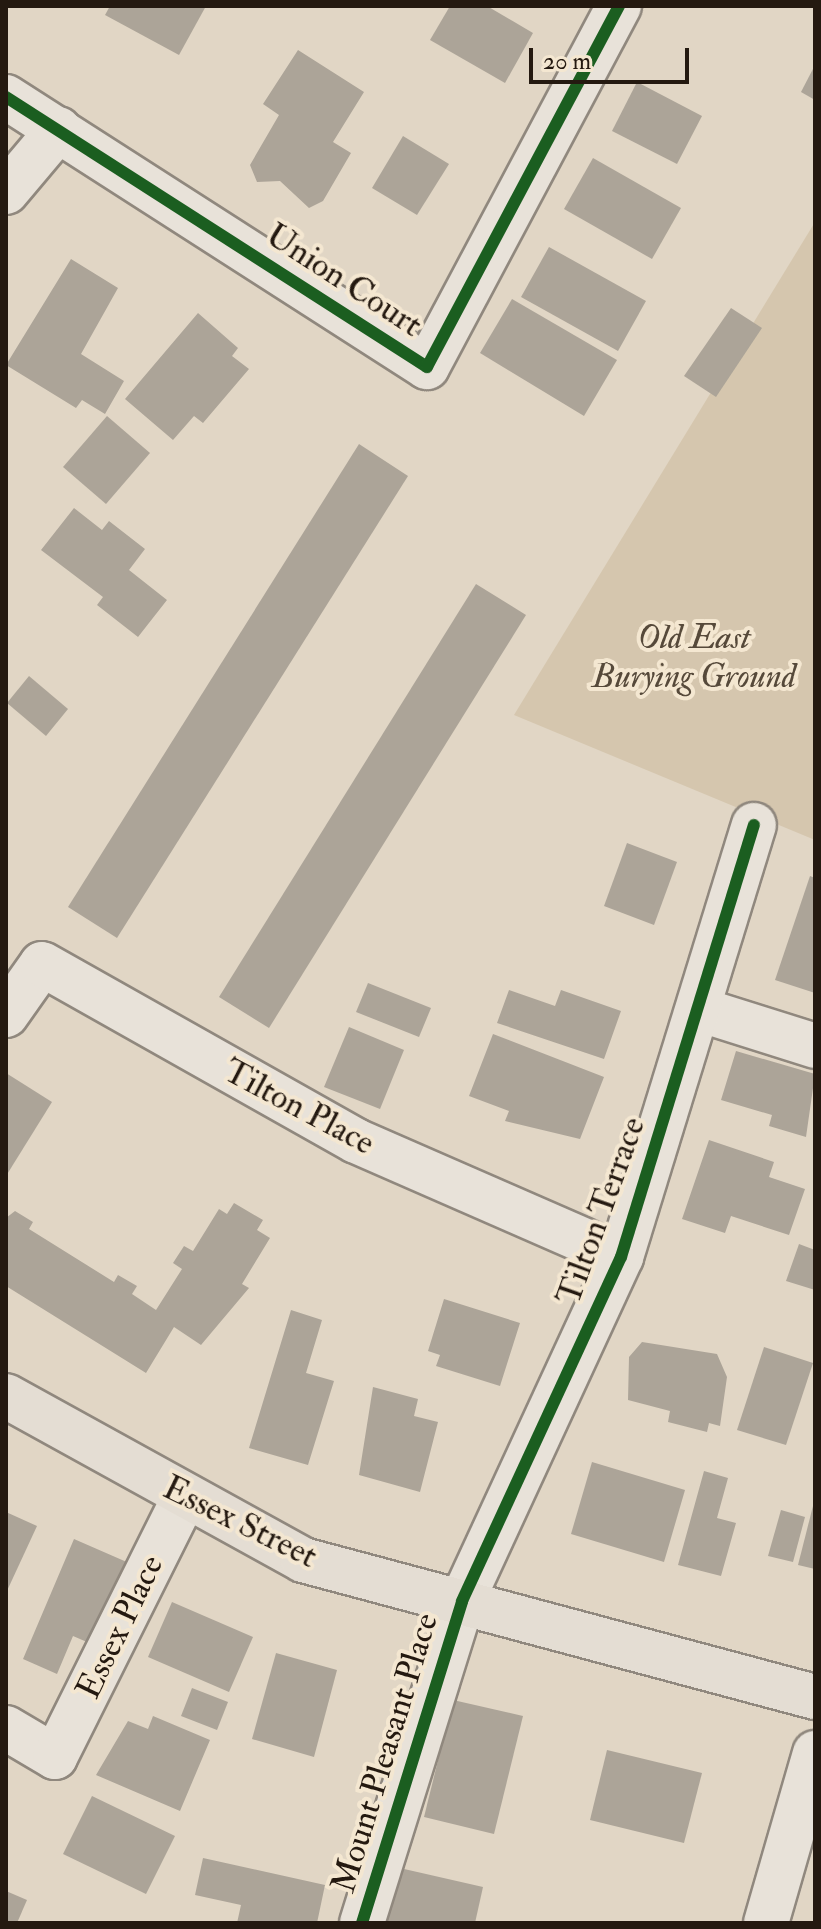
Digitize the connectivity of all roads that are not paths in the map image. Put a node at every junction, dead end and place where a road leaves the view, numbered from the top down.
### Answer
1 (619, 6) edge
2 (6, 97) edge
3 (59, 129) junction
4 (6, 192) edge
5 (754, 825) dead end
6 (698, 1009) junction
7 (6, 1015) edge
8 (815, 1046) edge
9 (621, 1257) junction
10 (6, 1396) edge
11 (185, 1496) junction
12 (462, 1601) junction
13 (815, 1697) edge
14 (6, 1728) edge
15 (815, 1753) edge
16 (362, 1923) edge
17 (766, 1923) edge

1 - 3 street, Union Court
2 - 3 street, Union Court
3 - 4 street
5 - 6 street, Tilton Terrace
6 - 8 street
6 - 9 street, Tilton Terrace
7 - 9 street, Tilton Place
9 - 12 street, Tilton Terrace
10 - 11 main road, Essex Street
11 - 12 main road, Essex Street
11 - 14 street, Essex Place
12 - 13 main road, Essex Street
12 - 16 street, Mount Pleasant Place
15 - 17 street

